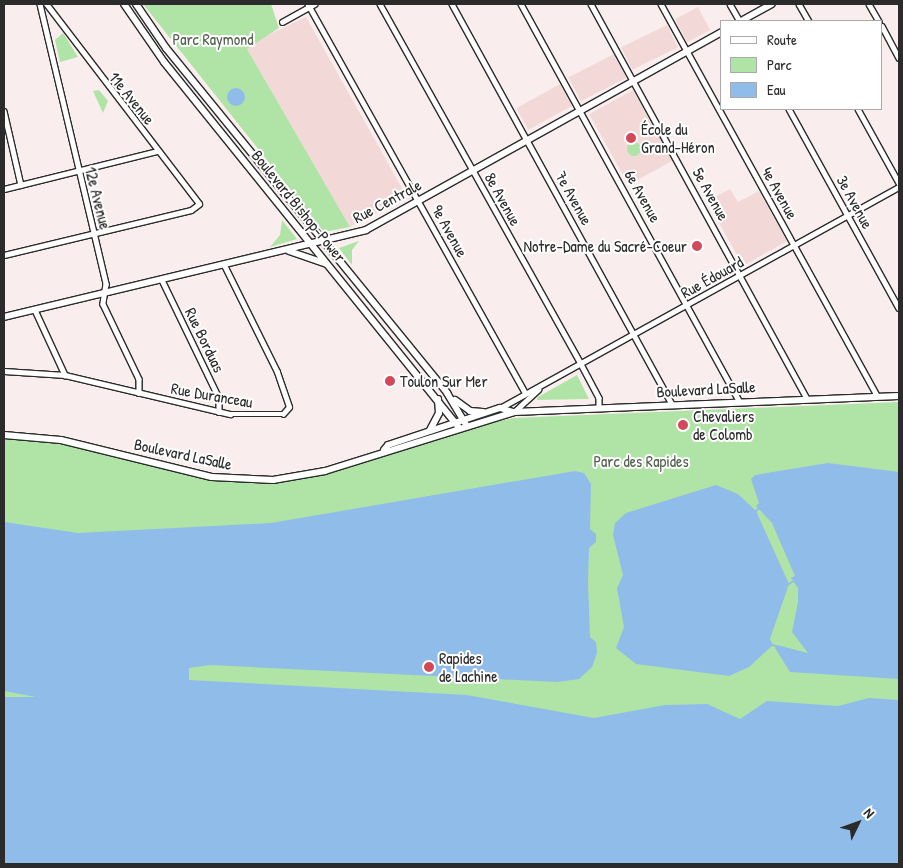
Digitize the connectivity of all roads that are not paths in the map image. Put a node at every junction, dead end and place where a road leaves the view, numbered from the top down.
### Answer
1 (40, 4) edge
2 (46, 4) edge
3 (124, 4) edge
4 (136, 4) edge
5 (380, 4) edge
6 (452, 4) edge
7 (521, 4) edge
8 (591, 4) edge
9 (660, 4) edge
10 (730, 4) edge
11 (772, 4) edge
12 (799, 4) edge
13 (869, 4) edge
14 (311, 5) edge
15 (739, 20) edge
16 (742, 20) edge
17 (808, 20) edge
18 (878, 20) edge
19 (282, 22) dead end
20 (883, 28) edge
21 (720, 33) edge
22 (687, 51) junction
23 (899, 58) edge
24 (634, 81) junction
25 (4, 110) edge
26 (789, 110) edge
27 (859, 110) edge
28 (580, 111) junction
29 (528, 140) junction
30 (158, 151) junction
31 (473, 170) junction
32 (79, 172) junction
33 (899, 183) edge
34 (21, 185) junction
35 (899, 187) edge
36 (4, 189) edge
37 (418, 201) junction
38 (848, 216) junction
39 (94, 233) junction
40 (324, 242) junction
41 (313, 244) junction
42 (795, 245) junction
43 (283, 251) junction
44 (4, 255) edge
45 (224, 265) junction
46 (333, 270) junction
47 (742, 274) junction
48 (162, 280) junction
49 (103, 294) junction
50 (688, 304) junction
51 (899, 308) edge
52 (35, 310) junction
53 (4, 317) edge
54 (636, 334) junction
55 (581, 364) junction
56 (4, 371) edge
57 (65, 375) junction
58 (538, 389) junction
59 (525, 392) junction
60 (139, 393) junction
61 (447, 393) junction
62 (877, 395) junction
63 (899, 396) edge
64 (806, 398) junction
65 (438, 399) junction
66 (739, 401) junction
67 (672, 404) junction
68 (599, 407) junction
69 (500, 408) junction
70 (219, 412) junction
71 (489, 412) junction
72 (514, 412) junction
73 (462, 424) junction
74 (430, 430) junction
75 (4, 435) edge
76 (384, 450) junction

1 - 32 street, 12e Avenue
2 - 30 street, 11e Avenue
3 - 41 street, Boulevard Bishop-Power
4 - 40 street, Boulevard Bishop-Power
5 - 31 street, 8e Avenue
6 - 29 street, 7e Avenue
7 - 28 street, 6e Avenue
8 - 24 street, 5e Avenue
9 - 22 street, 4e Avenue
10 - 15 street
11 - 16 street
12 - 17 street
13 - 18 street
14 - 19 street
14 - 37 street, 9e Avenue
20 - 23 street
21 - 22 street, Rue Centrale
22 - 24 street, Rue Centrale
22 - 42 street, 4e Avenue
24 - 28 street, Rue Centrale
24 - 47 street, 5e Avenue
25 - 34 street
26 - 38 street, 3e Avenue
27 - 33 street
28 - 29 street, Rue Centrale
28 - 50 street, 6e Avenue
29 - 31 street, Rue Centrale
29 - 54 street, 7e Avenue
30 - 32 street
30 - 39 street, 11e Avenue
31 - 37 street, Rue Centrale
31 - 55 street, 8e Avenue
32 - 34 street
32 - 39 street, 12e Avenue
34 - 36 street
35 - 38 street, Rue Édouard
37 - 40 street, Rue Centrale
37 - 59 street, 9e Avenue
38 - 42 street, Rue Édouard
38 - 51 street, 3e Avenue
39 - 44 street
39 - 49 street, 12e Avenue
40 - 41 street, Rue Centrale
40 - 61 street, Boulevard Bishop-Power
41 - 43 street, Rue Centrale
41 - 46 street, Boulevard Bishop-Power
42 - 47 street, Rue Édouard
42 - 62 street, 4e Avenue
43 - 45 street, Rue Centrale
43 - 46 street
45 - 48 street, Rue Centrale
45 - 70 street, Rue Duranceau
46 - 65 street, Boulevard Bishop-Power
47 - 50 street, Rue Édouard
47 - 64 street, 5e Avenue
48 - 49 street, Rue Centrale
48 - 70 street, Rue Borduas
49 - 52 street, Rue Centrale
49 - 60 street, 12e Avenue
50 - 54 street, Rue Édouard
50 - 66 street, 6e Avenue
52 - 53 street, Rue Centrale
52 - 57 street
54 - 55 street, Rue Édouard
54 - 67 street, 7e Avenue
55 - 58 street, Rue Édouard
55 - 68 street, 8e Avenue
56 - 57 street, Rue Duranceau
57 - 60 street, Rue Duranceau
58 - 59 street, Rue Édouard
58 - 72 street, Rue Édouard
59 - 69 street, Rue Édouard
60 - 70 street, Rue Duranceau
61 - 71 street
61 - 73 street, Boulevard Bishop-Power
62 - 63 street, Boulevard LaSalle
62 - 64 street, Boulevard LaSalle
64 - 66 street, Boulevard LaSalle
65 - 73 street, Boulevard Bishop-Power
65 - 74 street
66 - 67 street, Boulevard LaSalle
67 - 68 street, Boulevard LaSalle
68 - 72 street, Boulevard LaSalle
69 - 71 street, Boulevard LaSalle
69 - 72 street, Boulevard LaSalle
71 - 73 street, Boulevard LaSalle
72 - 73 street, Boulevard LaSalle
73 - 74 street, Boulevard LaSalle
73 - 76 street, Boulevard LaSalle
74 - 76 street, Boulevard LaSalle
75 - 76 street, Boulevard LaSalle

